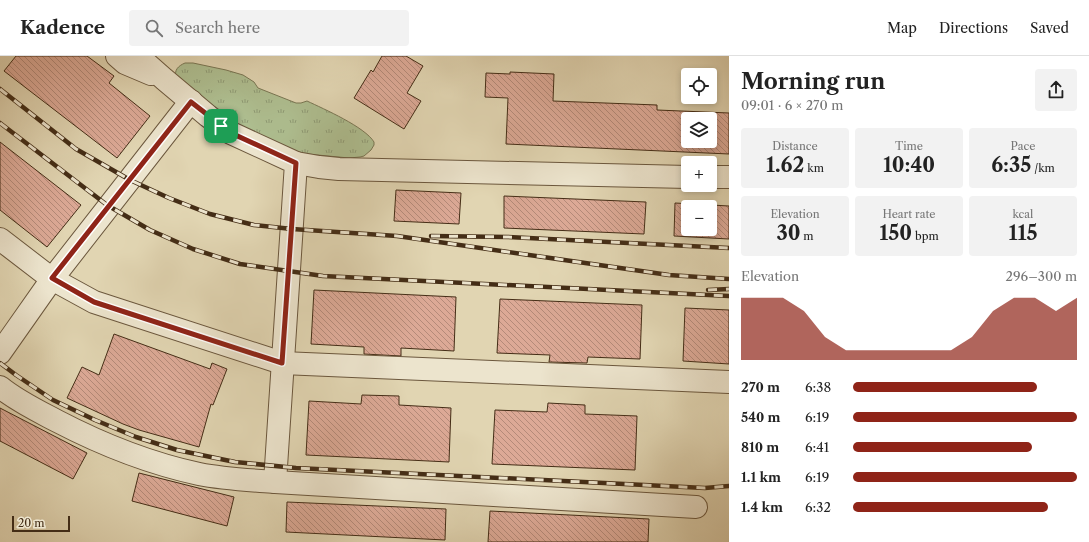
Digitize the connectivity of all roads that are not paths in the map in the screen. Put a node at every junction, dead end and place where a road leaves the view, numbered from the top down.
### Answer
1 (116, 56) edge
2 (138, 56) edge
3 (164, 80) junction
4 (191, 102) junction
5 (296, 163) junction
6 (681, 176) edge
7 (717, 177) edge
8 (729, 178) edge
9 (0, 239) edge
10 (52, 278) junction
11 (0, 353) edge
12 (282, 363) junction
13 (729, 382) edge
14 (0, 387) edge
15 (274, 482) junction
16 (696, 506) dead end

1 - 3 lane
2 - 3 lane
3 - 4 lane
4 - 5 lane
4 - 10 lane
5 - 6 lane
5 - 12 lane
7 - 8 lane
9 - 10 lane
10 - 11 lane
10 - 12 lane
12 - 13 lane
12 - 15 lane
14 - 15 lane
15 - 16 lane

